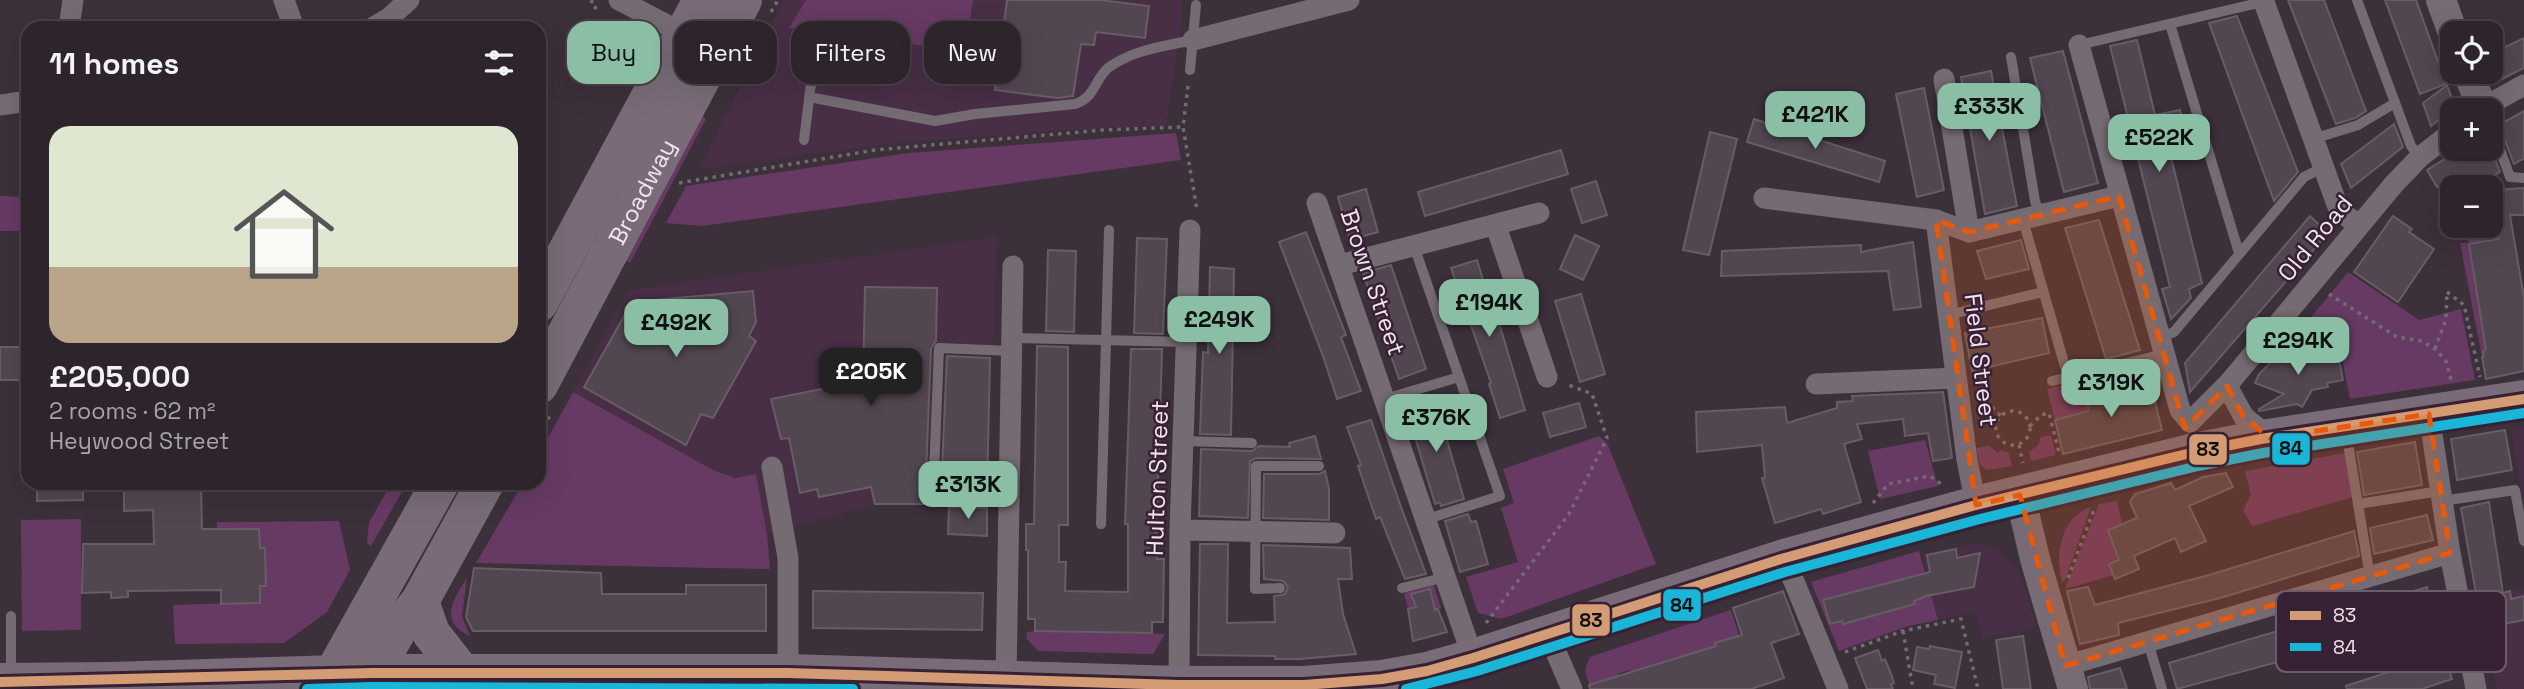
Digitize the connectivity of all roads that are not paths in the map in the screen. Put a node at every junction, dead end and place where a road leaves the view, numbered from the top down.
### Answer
1 (73, 0) edge
2 (285, 0) edge
3 (409, 0) edge
4 (620, 0) edge
5 (702, 0) edge
6 (743, 0) edge
7 (1349, 0) edge
8 (2357, 0) edge
9 (2441, 0) edge
10 (2267, 1) edge
11 (1196, 5) dead end
12 (70, 21) edge
13 (292, 21) edge
14 (384, 21) edge
15 (701, 21) edge
16 (722, 21) edge
17 (2449, 21) edge
18 (2170, 24) junction
19 (674, 29) edge
20 (1193, 40) junction
21 (2079, 45) joint
22 (2011, 57) dead end
23 (1190, 70) road end
24 (1944, 79) dead end
25 (674, 81) edge
26 (689, 84) edge
27 (811, 84) edge
28 (2524, 85) edge
29 (809, 97) junction
30 (2503, 100) edge
31 (2395, 103) junction
32 (0, 104) edge
33 (21, 104) edge
34 (804, 139) dead end
35 (2314, 139) junction
36 (2440, 142) edge
37 (2420, 158) junction
38 (2503, 160) edge
39 (2324, 167) junction
40 (2524, 178) edge
41 (2119, 196) junction
42 (1764, 198) dead end
43 (1317, 203) dead end
44 (1539, 214) dead end
45 (2031, 218) junction
46 (1936, 220) junction
47 (1194, 223) road end
48 (1496, 226) junction
49 (2359, 226) junction
50 (1109, 230) dead end
51 (1969, 232) junction
52 (1414, 246) junction
53 (2239, 253) junction
54 (1340, 265) junction
55 (1013, 266) dead end
56 (546, 291) edge
57 (2043, 292) junction
58 (1948, 315) junction
59 (1104, 341) junction
60 (1187, 342) junction
61 (1012, 344) junction
62 (2161, 346) junction
63 (1459, 377) junction
64 (1547, 377) road end
65 (2068, 377) junction
66 (1956, 378) junction
67 (2052, 381) dead end
68 (1816, 384) dead end
69 (2227, 386) junction
70 (547, 395) edge
71 (2524, 398) edge
72 (1385, 399) junction
73 (2441, 401) junction
74 (2345, 425) junction
75 (2193, 437) junction
76 (2270, 438) junction
77 (1183, 441) junction
78 (1252, 443) dead end
79 (1320, 466) dead end
80 (772, 467) dead end
81 (2023, 482) junction
82 (436, 490) edge
83 (481, 490) edge
84 (2441, 496) junction
85 (1962, 497) junction
86 (1009, 500) junction
87 (2358, 504) junction
88 (1427, 519) junction
89 (1101, 524) dead end
90 (1180, 530) junction
91 (1255, 532) junction
92 (1335, 533) dead end
93 (2524, 541) edge
94 (2450, 554) junction
95 (1782, 559) junction
96 (1446, 577) junction
97 (2370, 577) junction
98 (1280, 588) dead end
99 (1402, 588) dead end
100 (2322, 591) edge
101 (2457, 591) edge
102 (420, 601) junction
103 (2276, 605) edge
104 (11, 616) dead end
105 (1548, 634) junction
106 (2148, 642) junction
107 (1477, 643) junction
108 (373, 673) junction
109 (788, 673) junction
110 (332, 674) junction
111 (2069, 677) edge
112 (1006, 678) junction
113 (486, 679) edge
114 (1430, 680) edge
115 (6, 682) edge
116 (892, 682) edge
117 (110, 685) edge
118 (1180, 685) junction
119 (1304, 687) edge
120 (1572, 689) edge
121 (1838, 689) edge
122 (2162, 689) edge

1 - 12 street
2 - 13 street
3 - 14 street
4 - 19 street
5 - 15 highway, Broadway
6 - 16 highway, Broadway
7 - 20 street
8 - 31 lane
9 - 17 street
10 - 18 lane
10 - 35 street
11 - 20 lane
18 - 21 lane
18 - 53 lane
20 - 23 lane
20 - 29 lane
21 - 41 street
22 - 45 lane
24 - 51 street
25 - 56 highway, Broadway
26 - 70 highway, Broadway
27 - 29 lane
28 - 30 street
29 - 34 lane
31 - 35 lane
31 - 37 lane
32 - 33 street
35 - 39 street
36 - 37 street, Old Road
37 - 49 street, Old Road
38 - 40 lane
39 - 49 street
39 - 53 lane
41 - 45 street
41 - 62 street
42 - 46 street
43 - 54 street, Brown Street
44 - 48 street
45 - 51 street
45 - 57 lane
46 - 51 street
46 - 58 street, Field Street
47 - 60 street, Hulton Street
48 - 52 street
48 - 64 street
49 - 69 street, Old Road
50 - 59 lane
52 - 54 street
52 - 63 lane
53 - 62 lane
54 - 72 street, Brown Street
55 - 61 street
57 - 58 lane
57 - 65 lane
58 - 66 street, Field Street
59 - 60 lane
59 - 61 lane
59 - 89 lane
60 - 77 street, Hulton Street
61 - 86 street
61 - 86 lane
62 - 65 lane
62 - 75 street
63 - 72 lane
63 - 88 lane
65 - 67 lane
66 - 68 street
66 - 85 street, Field Street
69 - 75 street, Old Road
69 - 76 street
71 - 73 highway
72 - 88 street, Brown Street
73 - 74 highway
73 - 84 street
74 - 76 highway
74 - 87 lane
75 - 76 highway
75 - 81 highway
77 - 78 lane
77 - 90 street, Hulton Street
79 - 91 lane
80 - 109 street
81 - 85 highway
81 - 111 street
82 - 110 highway
83 - 102 highway
84 - 87 lane
84 - 93 lane
84 - 94 street
85 - 95 highway
86 - 112 street
87 - 97 lane
88 - 96 street, Brown Street
90 - 91 street
90 - 118 street, Hulton Street
91 - 92 street
91 - 98 lane
94 - 97 street
94 - 101 street
95 - 105 highway
95 - 121 street
96 - 99 lane
96 - 107 street, Brown Street
97 - 100 street
102 - 108 highway
102 - 113 highway
103 - 106 street
104 - 115 lane
105 - 107 highway
105 - 120 street
106 - 111 street
106 - 122 lane
107 - 114 highway
108 - 110 highway
108 - 113 highway
109 - 113 highway
109 - 116 highway
110 - 117 highway
112 - 116 highway
112 - 118 highway
114 - 119 highway
115 - 117 highway
118 - 119 highway

